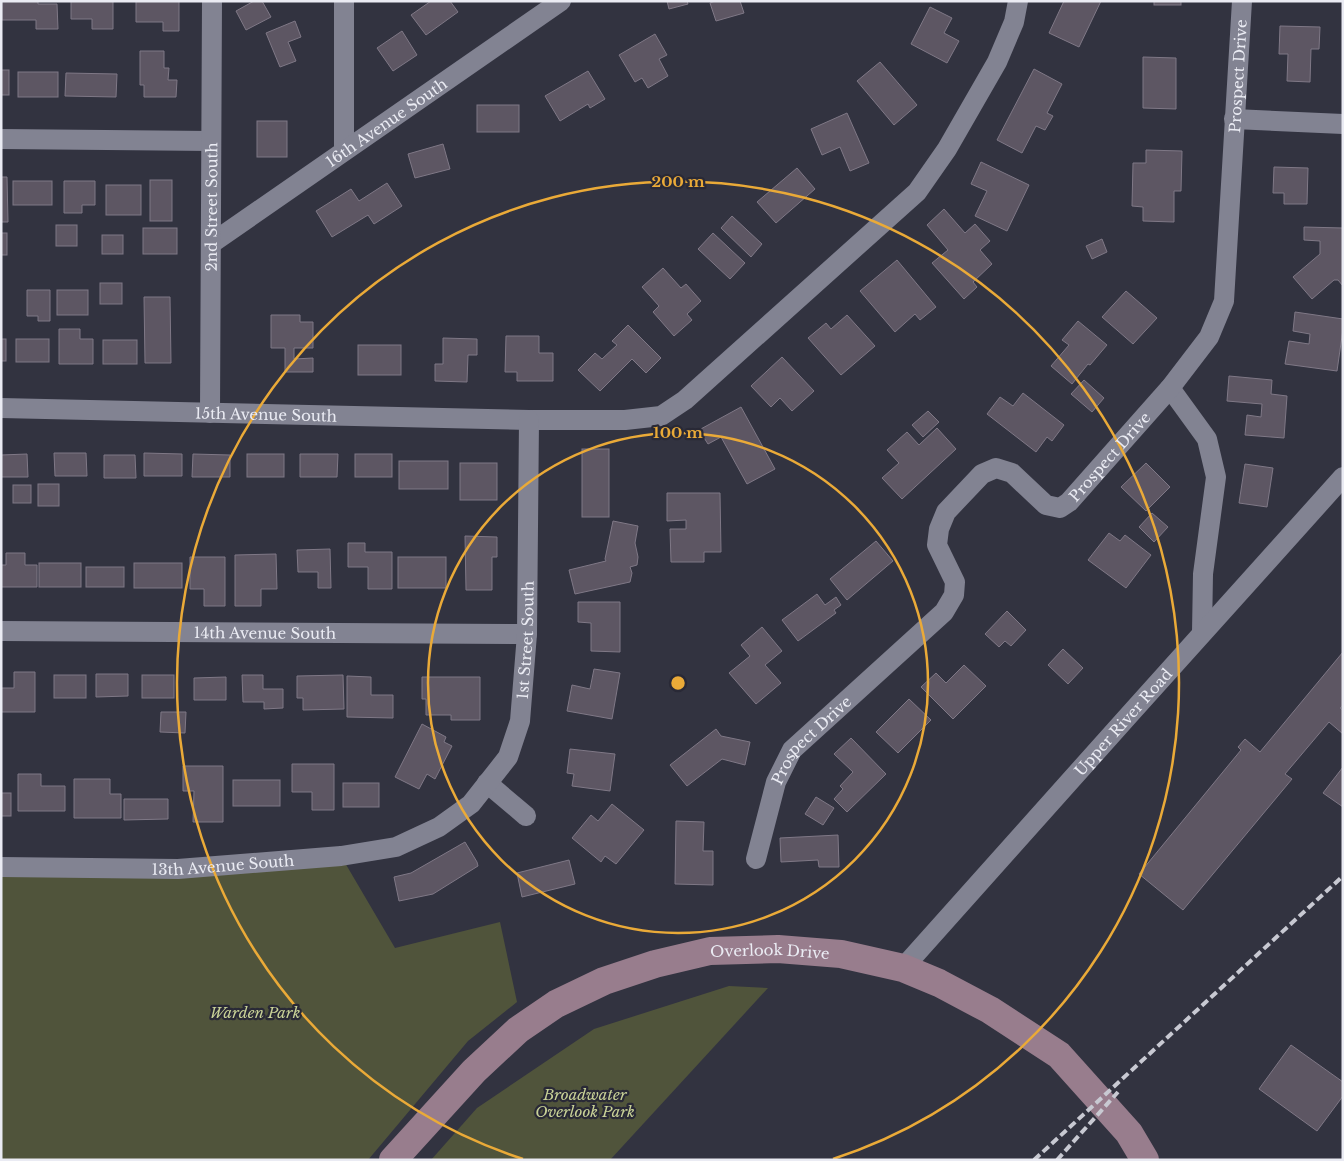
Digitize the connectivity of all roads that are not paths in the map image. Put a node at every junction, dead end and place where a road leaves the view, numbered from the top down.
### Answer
1 (212, 1) edge
2 (344, 1) edge
3 (561, 1) edge
4 (1018, 1) edge
5 (1242, 1) edge
6 (1234, 119) junction
7 (1343, 124) edge
8 (1, 139) edge
9 (211, 141) junction
10 (344, 150) junction
11 (212, 243) junction
12 (1170, 388) junction
13 (1, 408) edge
14 (210, 413) junction
15 (530, 420) junction
16 (1343, 477) edge
17 (1, 631) edge
18 (1202, 632) junction
19 (527, 634) junction
20 (487, 783) junction
21 (526, 816) dead end
22 (439, 827) joint
23 (756, 859) dead end
24 (1, 867) edge
25 (903, 968) junction
26 (393, 1160) edge
27 (1145, 1160) edge

1 - 9 street, 2nd Street South
2 - 10 street
3 - 10 street, 16th Avenue South
4 - 15 street
5 - 6 street, Prospect Drive
6 - 7 street
6 - 12 street, Prospect Drive
8 - 9 street
9 - 11 street, 2nd Street South
10 - 11 street, 16th Avenue South
11 - 14 street, 2nd Street South
12 - 18 street
12 - 23 street, Prospect Drive
13 - 14 street, 15th Avenue South
14 - 15 street, 15th Avenue South
15 - 19 street, 1st Street South
16 - 18 street, Upper River Road
17 - 19 street, 14th Avenue South
18 - 25 street, Upper River Road
19 - 20 street, 1st Street South
20 - 21 street
20 - 22 street, 1st Street South
22 - 24 street, 13th Avenue South
25 - 26 main road, Overlook Drive
25 - 27 main road, Overlook Drive

